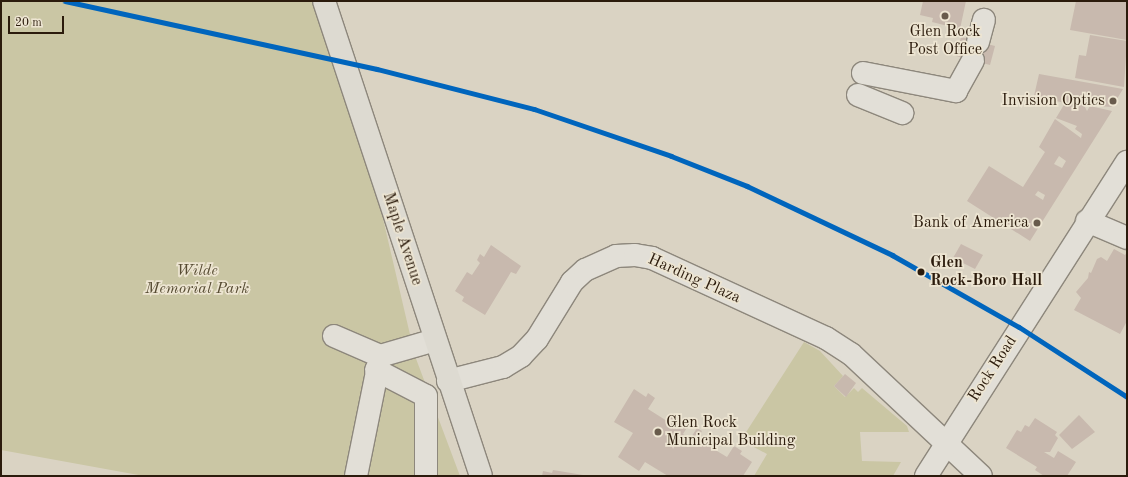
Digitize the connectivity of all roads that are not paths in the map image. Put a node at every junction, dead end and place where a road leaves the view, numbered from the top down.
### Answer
1 (324, 1) edge
2 (984, 20) dead end
3 (863, 73) dead end
4 (858, 95) dead end
5 (902, 113) dead end
6 (1127, 162) edge
7 (1087, 220) junction
8 (1127, 238) edge
9 (334, 336) dead end
10 (435, 340) junction
11 (378, 363) junction
12 (448, 381) junction
13 (946, 441) junction
14 (356, 476) edge
15 (426, 476) edge
16 (481, 476) edge
17 (926, 476) edge
18 (981, 476) edge

1 - 10 main road, Maple Avenue
2 - 3 street
4 - 5 street
6 - 7 street, Rock Road
7 - 8 street
7 - 13 street, Rock Road
9 - 11 street
10 - 11 street
10 - 12 main road, Maple Avenue
11 - 14 street
11 - 15 street
12 - 13 street, Harding Plaza
12 - 16 main road, Maple Avenue
13 - 17 street, Rock Road
13 - 18 street, Harding Plaza

